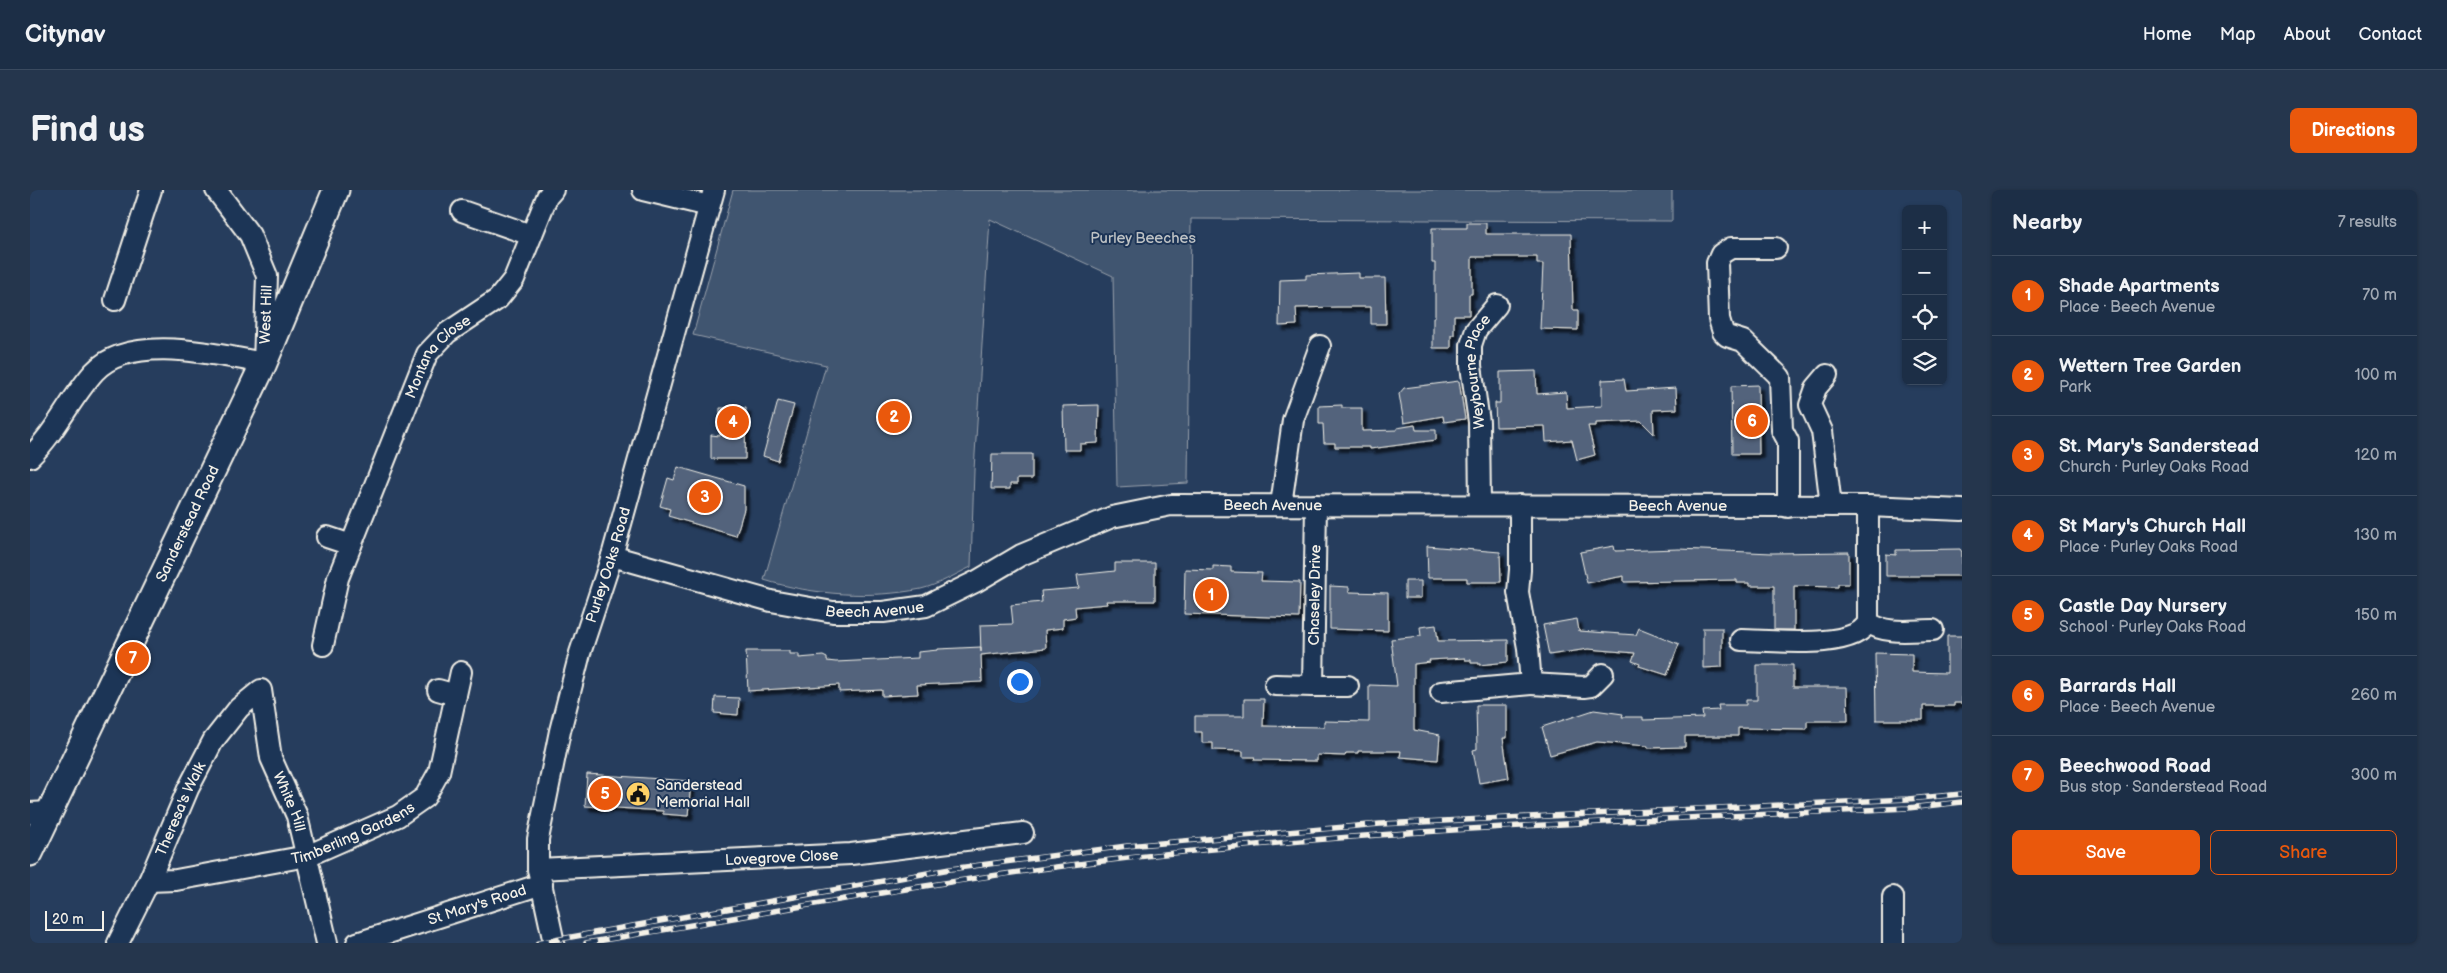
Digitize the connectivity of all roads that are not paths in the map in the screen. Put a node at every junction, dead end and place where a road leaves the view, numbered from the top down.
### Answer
1 (150, 190) edge
2 (216, 190) edge
3 (336, 190) edge
4 (553, 190) edge
5 (643, 190) edge
6 (712, 198) edge
7 (462, 211) dead end
8 (531, 235) junction
9 (1776, 248) dead end
10 (115, 300) dead end
11 (1497, 305) dead end
12 (1320, 346) dead end
13 (264, 363) junction
14 (1827, 375) dead end
15 (30, 457) edge
16 (1281, 505) junction
17 (1316, 505) junction
18 (1480, 505) junction
19 (1520, 505) junction
20 (1831, 506) junction
21 (1868, 506) junction
22 (1788, 507) junction
23 (1962, 510) edge
24 (327, 537) dead end
25 (351, 545) junction
26 (612, 556) junction
27 (1868, 622) junction
28 (1933, 630) dead end
29 (1741, 640) dead end
30 (323, 645) dead end
31 (461, 672) dead end
32 (1603, 674) dead end
33 (1532, 684) junction
34 (1275, 685) dead end
35 (1313, 686) junction
36 (1348, 686) dead end
37 (262, 690) joint
38 (1441, 692) dead end
39 (40, 813) edge
40 (1023, 833) dead end
41 (31, 849) edge
42 (306, 856) junction
43 (540, 876) junction
44 (149, 881) junction
45 (1893, 897) dead end
46 (118, 943) edge
47 (327, 943) edge
48 (357, 943) edge
49 (554, 943) edge
50 (1893, 943) edge

1 - 10 street
2 - 13 street, West Hill
3 - 13 main road, Sanderstead Road
4 - 8 street, Montana Close
5 - 6 street
6 - 26 street, Purley Oaks Road
7 - 8 street
8 - 25 street, Montana Close
9 - 22 street
11 - 18 street, Weybourne Place
12 - 16 street
13 - 15 street
13 - 39 main road, Sanderstead Road
14 - 20 street
16 - 17 street, Beech Avenue
16 - 26 street, Beech Avenue
17 - 18 street, Beech Avenue
17 - 35 street, Chaseley Drive
18 - 19 street, Beech Avenue
19 - 22 street, Beech Avenue
19 - 33 street
20 - 21 street, Beech Avenue
20 - 22 street, Beech Avenue
21 - 23 street, Beech Avenue
21 - 27 street
24 - 25 street
25 - 30 street, Montana Close
26 - 43 street, Purley Oaks Road
27 - 28 street
27 - 29 street
31 - 42 street, Timberling Gardens
32 - 33 street
33 - 38 street
34 - 35 street
35 - 36 street
37 - 42 street, White Hill
37 - 44 street, Theresa's Walk
39 - 41 main road, Sanderstead Road
40 - 43 street, Lovegrove Close
42 - 44 street, Timberling Gardens
42 - 47 street, White Hill
43 - 48 street, St Mary's Road
43 - 49 street, Purley Oaks Road
44 - 46 street, Theresa's Walk
45 - 50 street

